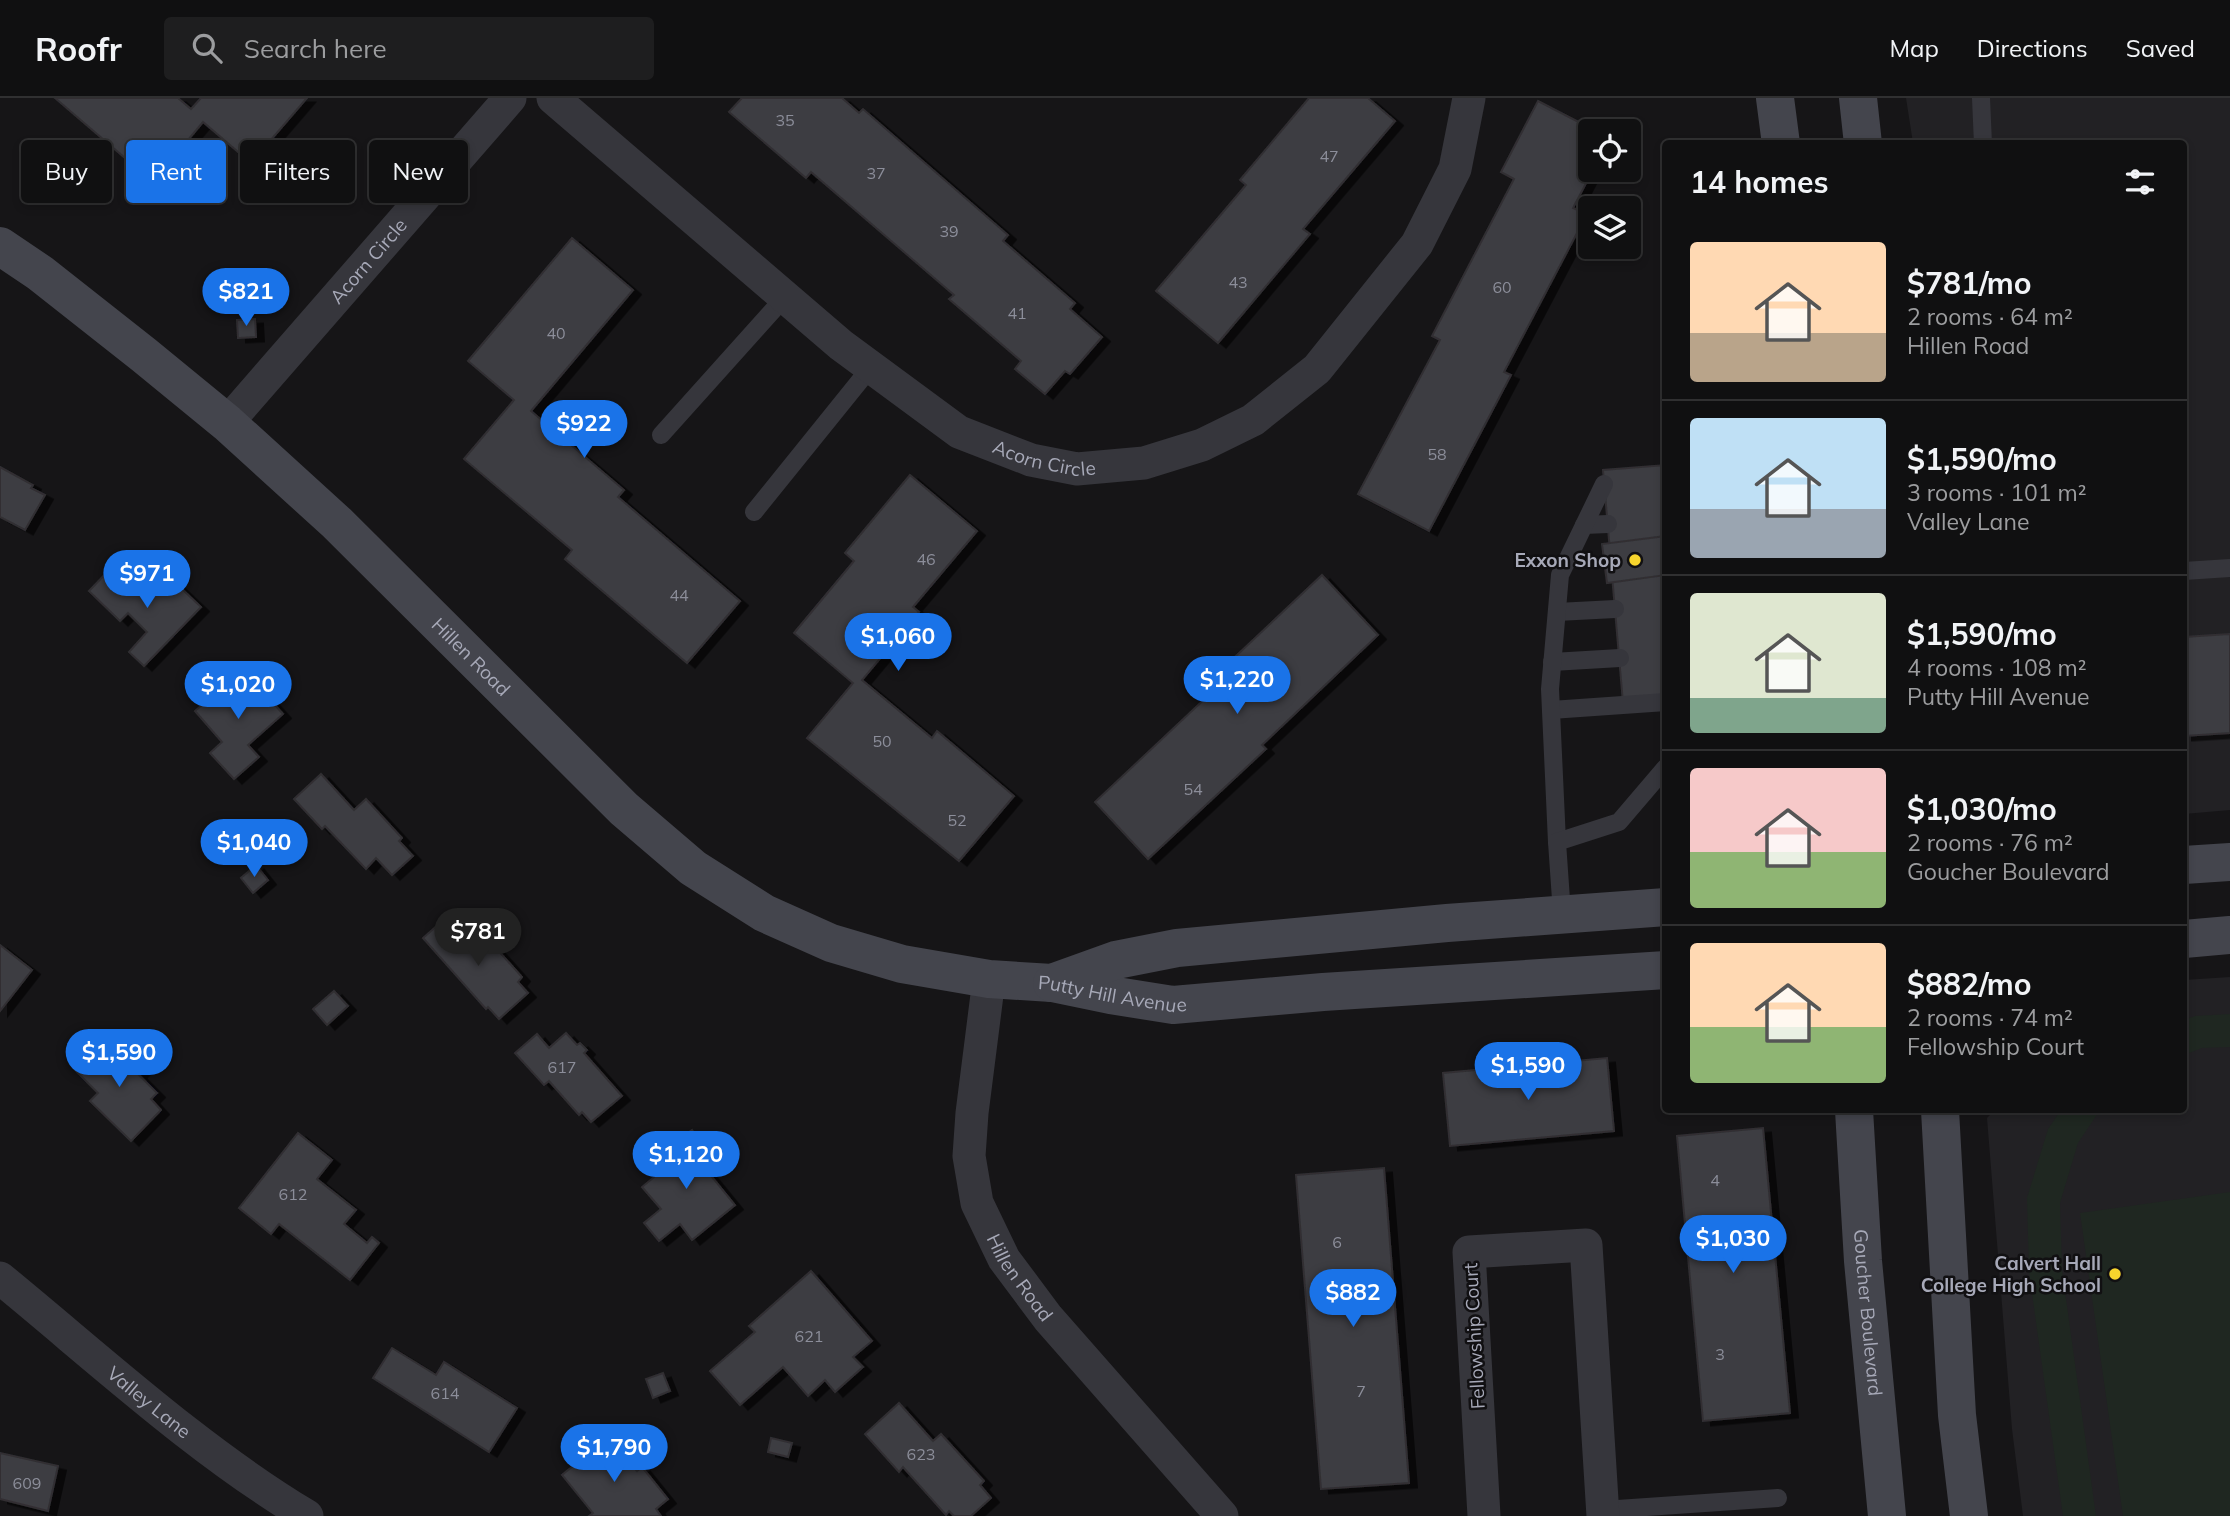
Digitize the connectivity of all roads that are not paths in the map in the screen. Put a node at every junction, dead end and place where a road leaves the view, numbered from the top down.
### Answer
1 (510, 98) edge
2 (553, 98) edge
3 (1469, 98) edge
4 (1775, 98) edge
5 (1858, 98) edge
6 (1981, 98) edge
7 (1780, 140) edge
8 (1863, 140) edge
9 (1983, 140) edge
10 (0, 246) edge
11 (785, 298) junction
12 (871, 367) junction
13 (226, 423) junction
14 (661, 435) dead end
15 (1605, 484) dead end
16 (754, 512) dead end
17 (1608, 524) dead end
18 (1584, 525) junction
19 (2230, 568) edge
20 (2187, 571) edge
21 (1615, 609) dead end
22 (1557, 612) junction
23 (1620, 658) dead end
24 (1552, 662) junction
25 (1662, 702) edge
26 (1551, 710) junction
27 (1662, 772) edge
28 (1557, 842) junction
29 (2230, 862) edge
30 (2187, 865) edge
31 (1662, 907) edge
32 (1562, 914) junction
33 (2230, 935) edge
34 (2187, 939) edge
35 (1662, 970) edge
36 (989, 978) junction
37 (1052, 983) junction
38 (1851, 1117) edge
39 (1944, 1119) edge
40 (0, 1278) edge
41 (1778, 1498) dead end
42 (1603, 1513) edge
43 (307, 1516) edge
44 (1222, 1516) edge
45 (1484, 1516) edge
46 (1887, 1516) edge
47 (1969, 1516) edge

1 - 13 street, Acorn Circle
2 - 11 street, Acorn Circle
3 - 12 street, Acorn Circle
4 - 7 street
5 - 8 street
6 - 9 lane
10 - 13 street, Hillen Road
11 - 12 street, Acorn Circle
11 - 14 lane
12 - 16 lane
13 - 36 street, Hillen Road
15 - 18 lane
17 - 18 lane
18 - 22 lane
19 - 20 lane
21 - 22 lane
22 - 24 lane
23 - 24 lane
24 - 26 lane
25 - 26 lane
26 - 28 lane
27 - 28 lane
28 - 32 lane
29 - 30 street
31 - 32 street, Putty Hill Avenue
32 - 37 street, Putty Hill Avenue
33 - 34 street
35 - 37 street, Putty Hill Avenue
36 - 37 street, Hillen Road
36 - 44 street, Hillen Road
38 - 46 street, Goucher Boulevard
39 - 47 street
40 - 43 street, Valley Lane
41 - 42 lane
42 - 45 street, Fellowship Court

